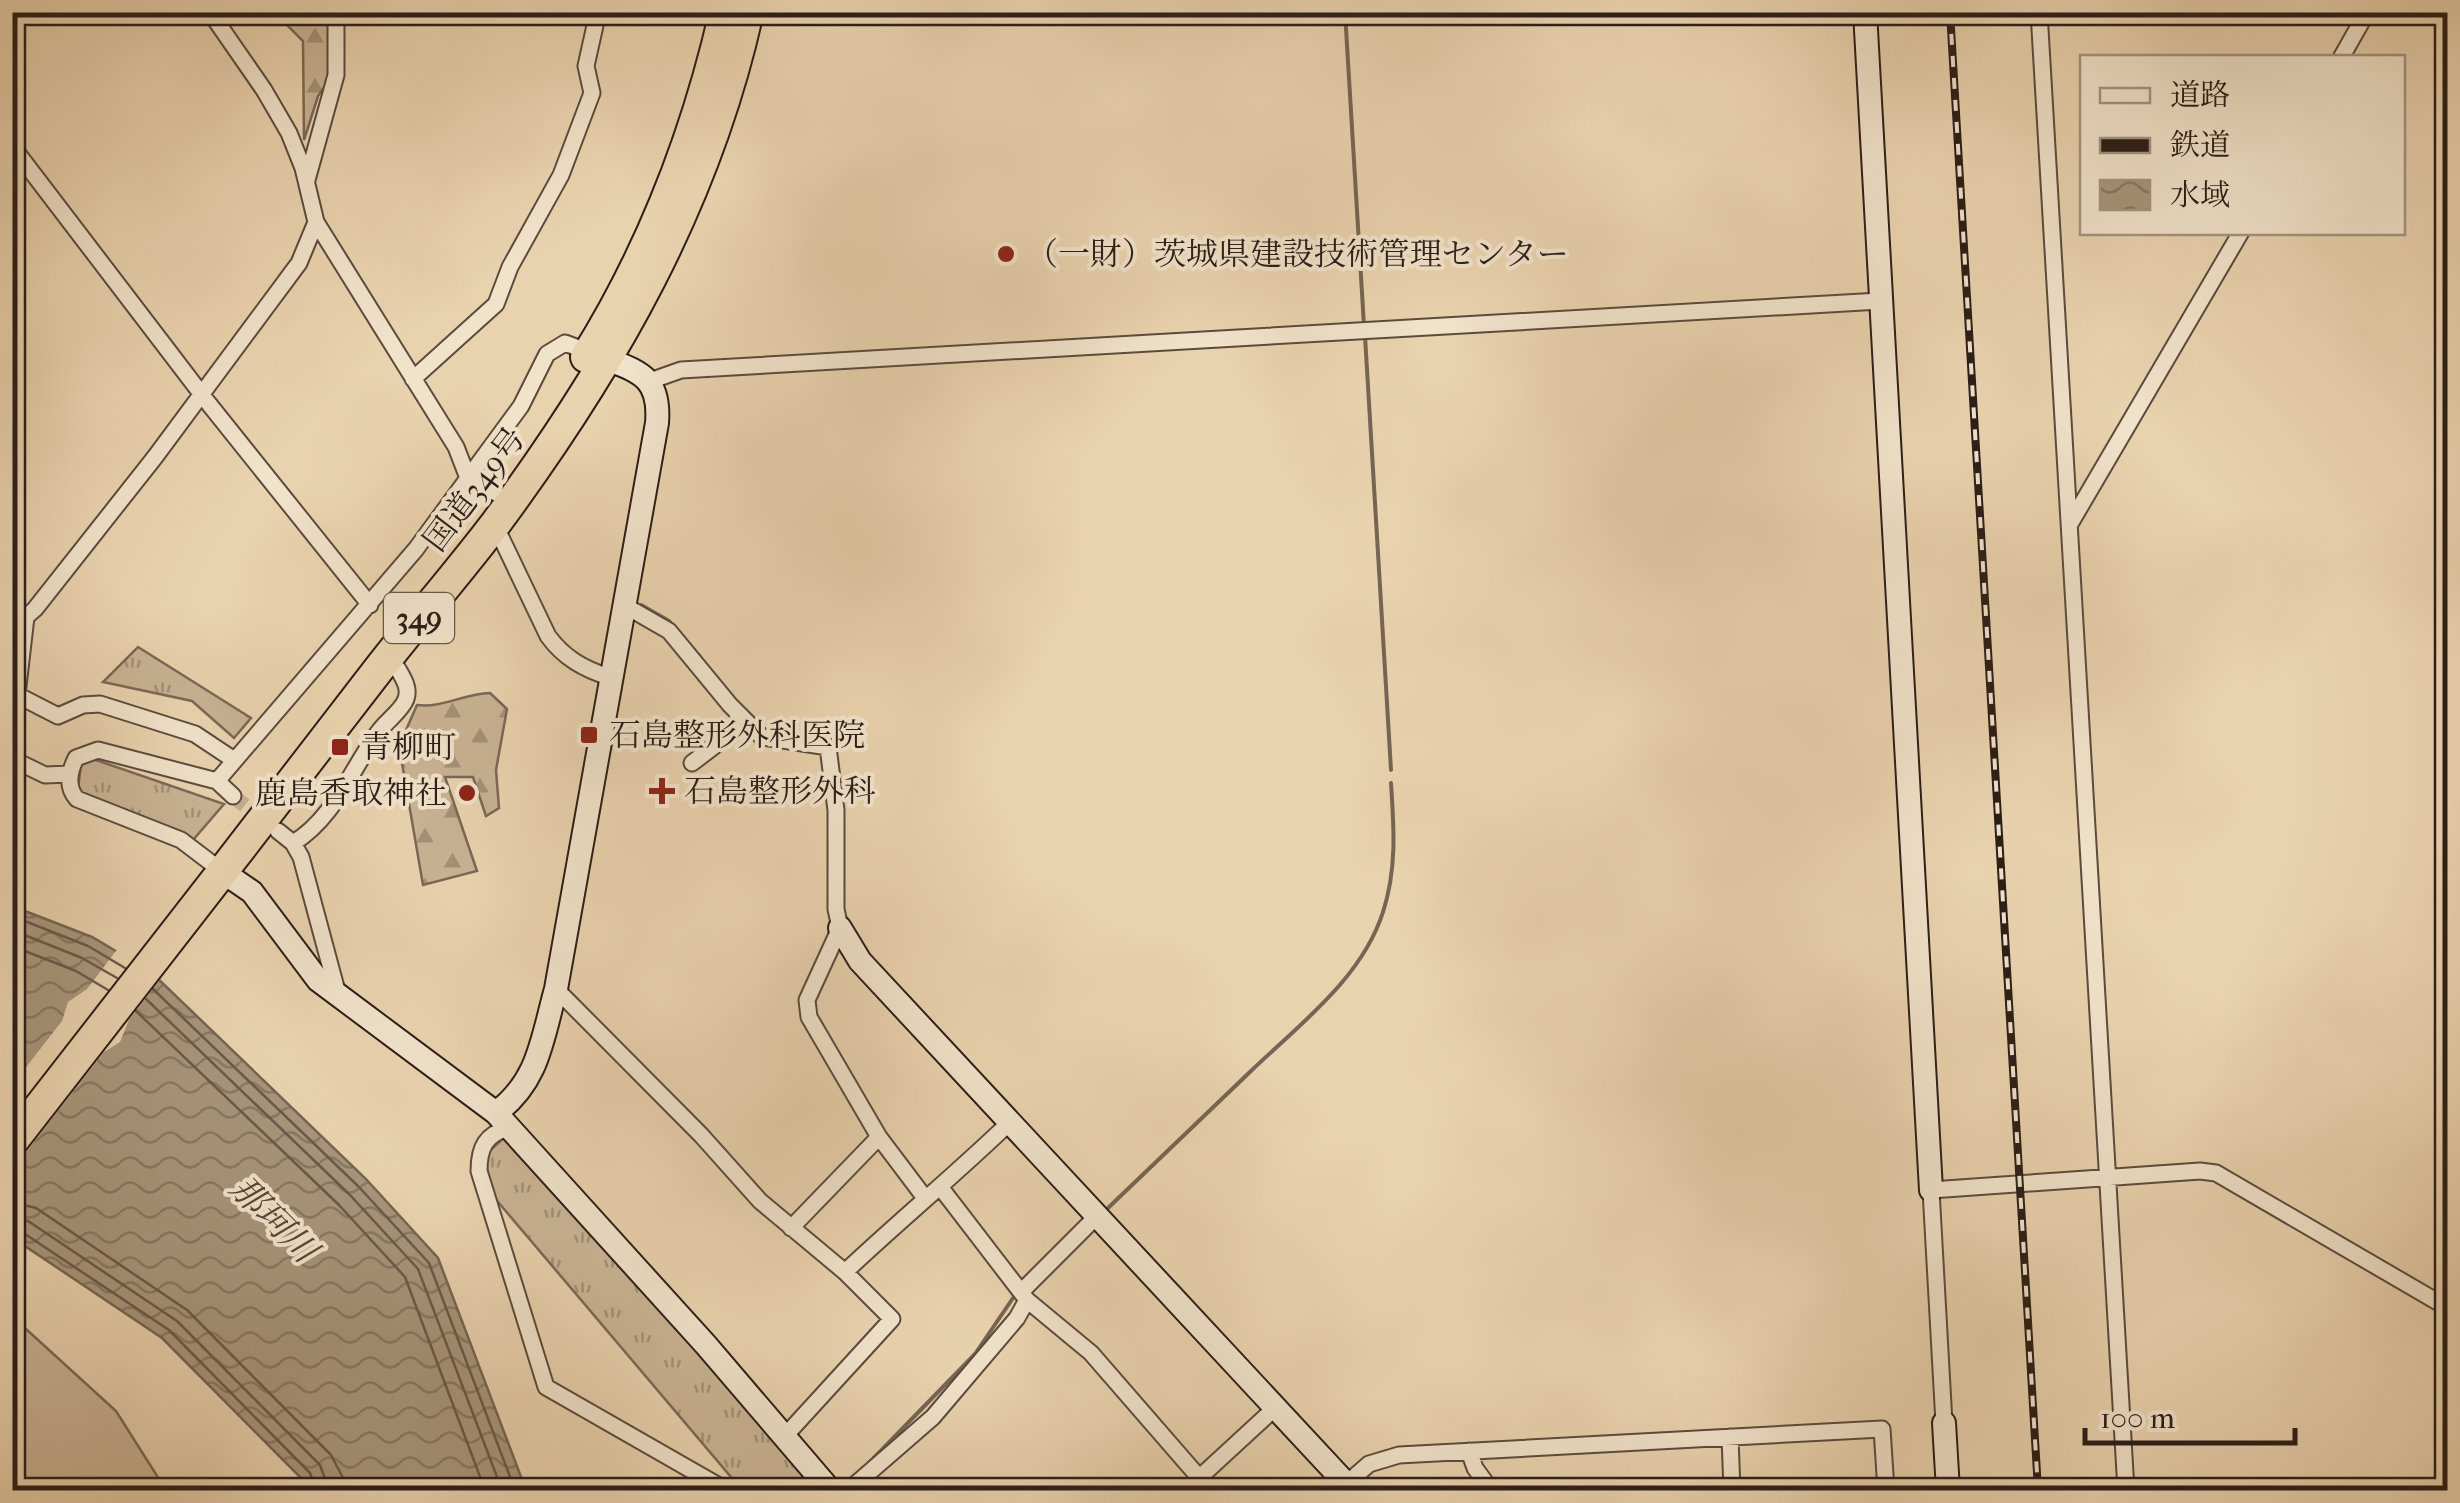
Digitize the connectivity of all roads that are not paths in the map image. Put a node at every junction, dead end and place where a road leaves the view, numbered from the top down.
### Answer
1 (210, 12) edge
2 (336, 12) edge
3 (598, 12) edge
4 (725, 12) edge
5 (748, 12) edge
6 (1864, 12) edge
7 (2039, 12) edge
8 (2367, 12) edge
9 (2343, 55) edge
10 (12, 146) edge
11 (306, 184) junction
12 (316, 222) junction
13 (2238, 235) edge
14 (1880, 301) junction
15 (598, 356) junction
16 (414, 379) junction
17 (650, 380) junction
18 (202, 394) junction
19 (468, 478) junction
20 (496, 493) junction
21 (495, 524) junction
22 (2070, 524) junction
23 (622, 604) junction
24 (370, 605) junction
25 (20, 617) edge
26 (398, 669) dead end
27 (609, 677) junction
28 (746, 722) junction
29 (12, 759) edge
30 (234, 760) junction
31 (692, 763) dead end
32 (70, 774) junction
33 (217, 782) junction
34 (233, 796) tunnel mouth
35 (278, 831) tunnel mouth
36 (293, 843) junction
37 (215, 866) junction
38 (194, 891) junction
39 (840, 928) junction
40 (556, 989) junction
41 (339, 995) junction
42 (12, 1111) edge
43 (503, 1120) junction
44 (1009, 1123) junction
45 (878, 1137) junction
46 (12, 1142) edge
47 (2108, 1178) junction
48 (942, 1188) junction
49 (1931, 1190) junction
50 (925, 1198) junction
51 (1096, 1217) junction
52 (791, 1228) junction
53 (845, 1272) junction
54 (1024, 1296) junction
55 (2448, 1308) edge
56 (1276, 1408) junction
57 (1944, 1423) joint
58 (785, 1436) junction
59 (1730, 1436) junction
60 (1469, 1451) junction
61 (1198, 1477) junction
62 (1349, 1487) edge
63 (726, 1490) edge
64 (830, 1490) edge
65 (849, 1490) edge
66 (1186, 1490) edge
67 (1210, 1490) edge
68 (1491, 1490) edge
69 (1732, 1490) edge
70 (1886, 1490) edge
71 (1948, 1490) edge
72 (2126, 1490) edge

1 - 11 street
2 - 11 street
3 - 16 street
4 - 15 highway, 国道349号 / 349
5 - 15 highway, 国道349号 / 349
6 - 14 street
7 - 22 street
8 - 9 street
10 - 18 street
11 - 12 street
12 - 16 street
12 - 18 street
13 - 22 street
14 - 17 street
14 - 49 street
15 - 17 street
15 - 19 street
15 - 20 highway, 国道349号 / 349
15 - 21 highway, 国道349号 / 349
16 - 19 street
17 - 23 street
18 - 24 street
18 - 25 street
19 - 20 street
19 - 24 street
20 - 37 highway, 国道349号 / 349
21 - 27 street
21 - 37 highway, 国道349号 / 349
22 - 47 street
23 - 27 street
23 - 28 street
24 - 30 street
25 - 30 street
26 - 36 street
27 - 40 street
28 - 31 street
28 - 39 street
29 - 32 street
30 - 33 street
32 - 33 street
32 - 37 street
33 - 34 street
35 - 36 street
36 - 41 street
37 - 38 highway, 国道349号 / 349
37 - 41 street
38 - 42 highway, 国道349号 / 349
38 - 46 highway, 国道349号 / 349
39 - 44 street
39 - 45 street
40 - 43 street
40 - 52 street
41 - 43 street
43 - 58 street
43 - 63 street
44 - 48 street
44 - 51 street
45 - 50 street
45 - 52 street
47 - 49 street
47 - 55 street
47 - 72 street
48 - 50 street
48 - 54 street
49 - 57 street
50 - 53 street
51 - 54 street
51 - 56 street
52 - 53 street
53 - 58 street
54 - 61 street
54 - 65 street
56 - 61 street
56 - 62 street
57 - 71 street
58 - 64 street
59 - 60 street
59 - 69 street
59 - 70 street
60 - 62 street
60 - 68 street
61 - 66 street
61 - 67 street

